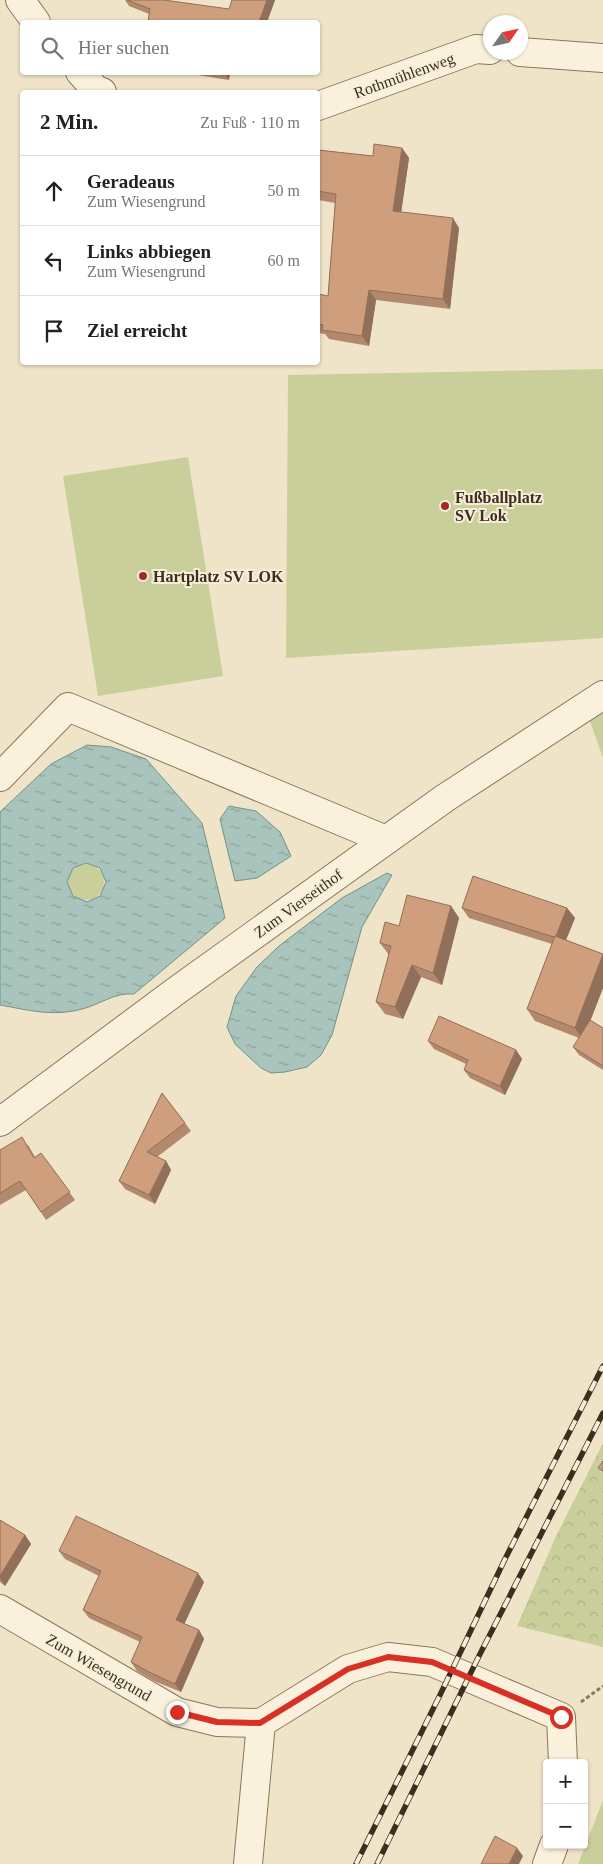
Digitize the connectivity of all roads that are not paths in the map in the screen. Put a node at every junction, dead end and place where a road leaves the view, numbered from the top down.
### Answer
1 (20, 0) edge
2 (35, 20) edge
3 (483, 49) edge
4 (528, 53) edge
5 (603, 58) edge
6 (83, 75) edge
7 (96, 90) edge
8 (320, 105) edge
9 (603, 695) edge
10 (0, 777) edge
11 (386, 840) junction
12 (0, 1122) edge
13 (0, 1609) edge
14 (260, 1723) junction
15 (563, 1759) edge
16 (553, 1849) edge
17 (248, 1864) edge
18 (547, 1864) edge

1 - 2 street
3 - 8 street, Rothmühlenweg
4 - 5 street
6 - 7 street
9 - 11 street, Zum Vierseithof
10 - 11 street
11 - 12 street, Zum Vierseithof
13 - 14 street, Zum Wiesengrund
14 - 15 street
14 - 17 street
16 - 18 street

